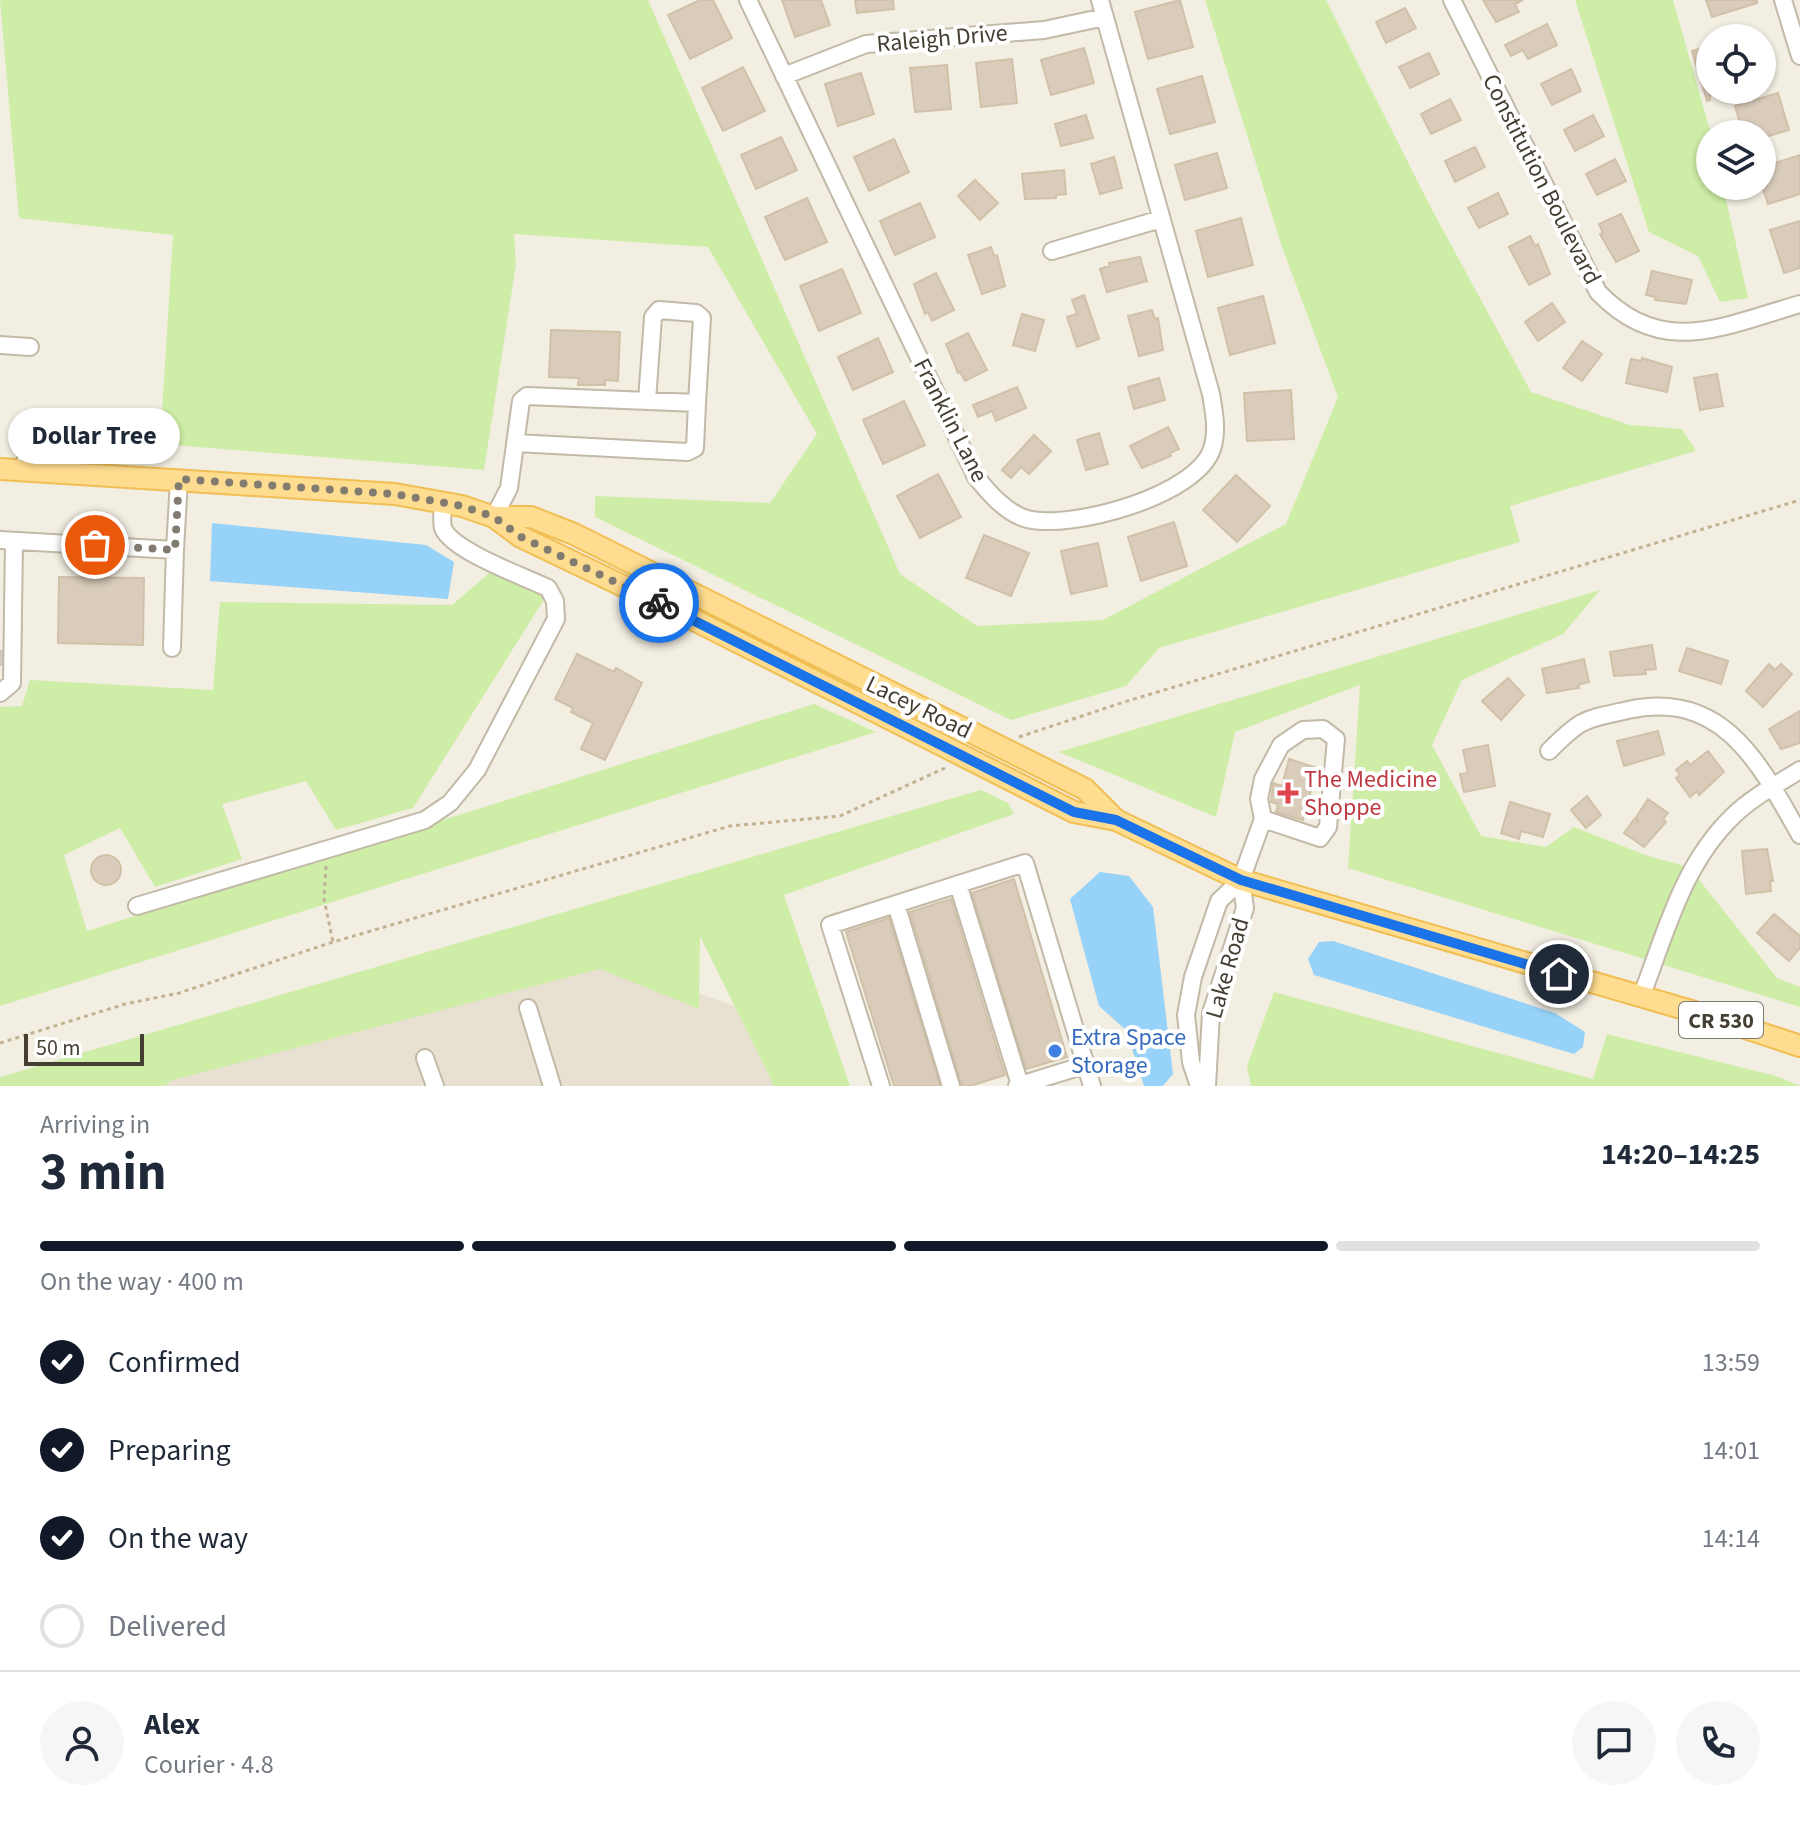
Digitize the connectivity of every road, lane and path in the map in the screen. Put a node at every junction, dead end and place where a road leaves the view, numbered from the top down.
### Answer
1 (748, 0) edge
2 (1100, 0) edge
3 (1452, 0) edge
4 (1783, 0) edge
5 (1105, 17) junction
6 (1800, 56) edge
7 (784, 76) junction
8 (1161, 219) junction
9 (1052, 251) dead end
10 (1800, 304) edge
11 (0, 345) edge
12 (30, 347) dead end
13 (647, 401) junction
14 (697, 403) junction
15 (26, 439) dead end
16 (515, 443) junction
17 (0, 469) edge
18 (26, 470) junction
19 (179, 479) junction
20 (1800, 500) edge
21 (443, 502) junction
22 (494, 517) junction
23 (7, 540) edge
24 (175, 550) junction
25 (702, 600) junction
26 (13, 610) junction
27 (694, 620) junction
28 (786, 641) junction
29 (172, 648) dead end
30 (777, 662) junction
31 (1, 692) edge
32 (1003, 749) junction
33 (1549, 751) dead end
34 (958, 753) junction
35 (1800, 770) edge
36 (1773, 787) junction
37 (1263, 819) junction
38 (1116, 820) junction
39 (1800, 835) edge
40 (327, 849) junction
41 (1241, 880) junction
42 (958, 884) junction
43 (896, 904) junction
44 (137, 906) dead end
45 (333, 942) junction
46 (1641, 997) junction
47 (528, 1008) dead end
48 (0, 1043) edge
49 (1800, 1046) edge
50 (425, 1058) dead end
51 (1085, 1065) junction
52 (435, 1086) edge
53 (552, 1086) edge
54 (881, 1086) edge
55 (951, 1086) edge
56 (1018, 1086) edge
57 (1092, 1086) edge
58 (1199, 1086) edge
59 (1207, 1086) edge

1 - 7 street, Franklin Lane
2 - 5 street, Franklin Lane
3 - 10 street, Constitution Boulevard
4 - 6 street
5 - 7 street, Raleigh Drive
5 - 8 street, Franklin Lane
7 - 8 street, Franklin Lane
8 - 9 street
11 - 12 street
13 - 14 street
13 - 14 street
13 - 16 street
14 - 16 street
15 - 18 street
16 - 22 street
17 - 18 main road, Lacey Road / CR 530
18 - 19 main road, Lacey Road / CR 530
19 - 21 main road, Lacey Road / CR 530
19 - 24 street
20 - 32 path
21 - 22 main road, Lacey Road / CR 530
21 - 40 street
22 - 25 main road, Lacey Road / CR 530
22 - 27 main road, Lacey Road / CR 530
23 - 24 street
23 - 26 street
24 - 29 street
25 - 27 main road
25 - 28 main road, Lacey Road / CR 530
26 - 31 street
26 - 31 street
27 - 30 main road, Lacey Road / CR 530
28 - 30 main road
28 - 32 main road, Lacey Road / CR 530
30 - 34 main road, Lacey Road / CR 530
32 - 38 main road, Lacey Road / CR 530
33 - 36 street
34 - 38 main road, Lacey Road / CR 530
34 - 45 path
35 - 36 street
36 - 39 street
36 - 46 street
37 - 37 street
37 - 41 street
38 - 41 main road, Lacey Road / CR 530
40 - 44 street
40 - 45 path
41 - 46 main road, Lacey Road / CR 530
41 - 58 street, Lake Road
41 - 59 street, Lake Road
42 - 43 street
42 - 51 street
42 - 56 street
43 - 54 street
43 - 55 street
45 - 48 path
46 - 49 main road, Lacey Road / CR 530
47 - 53 street
50 - 52 street
51 - 56 street
51 - 57 street

